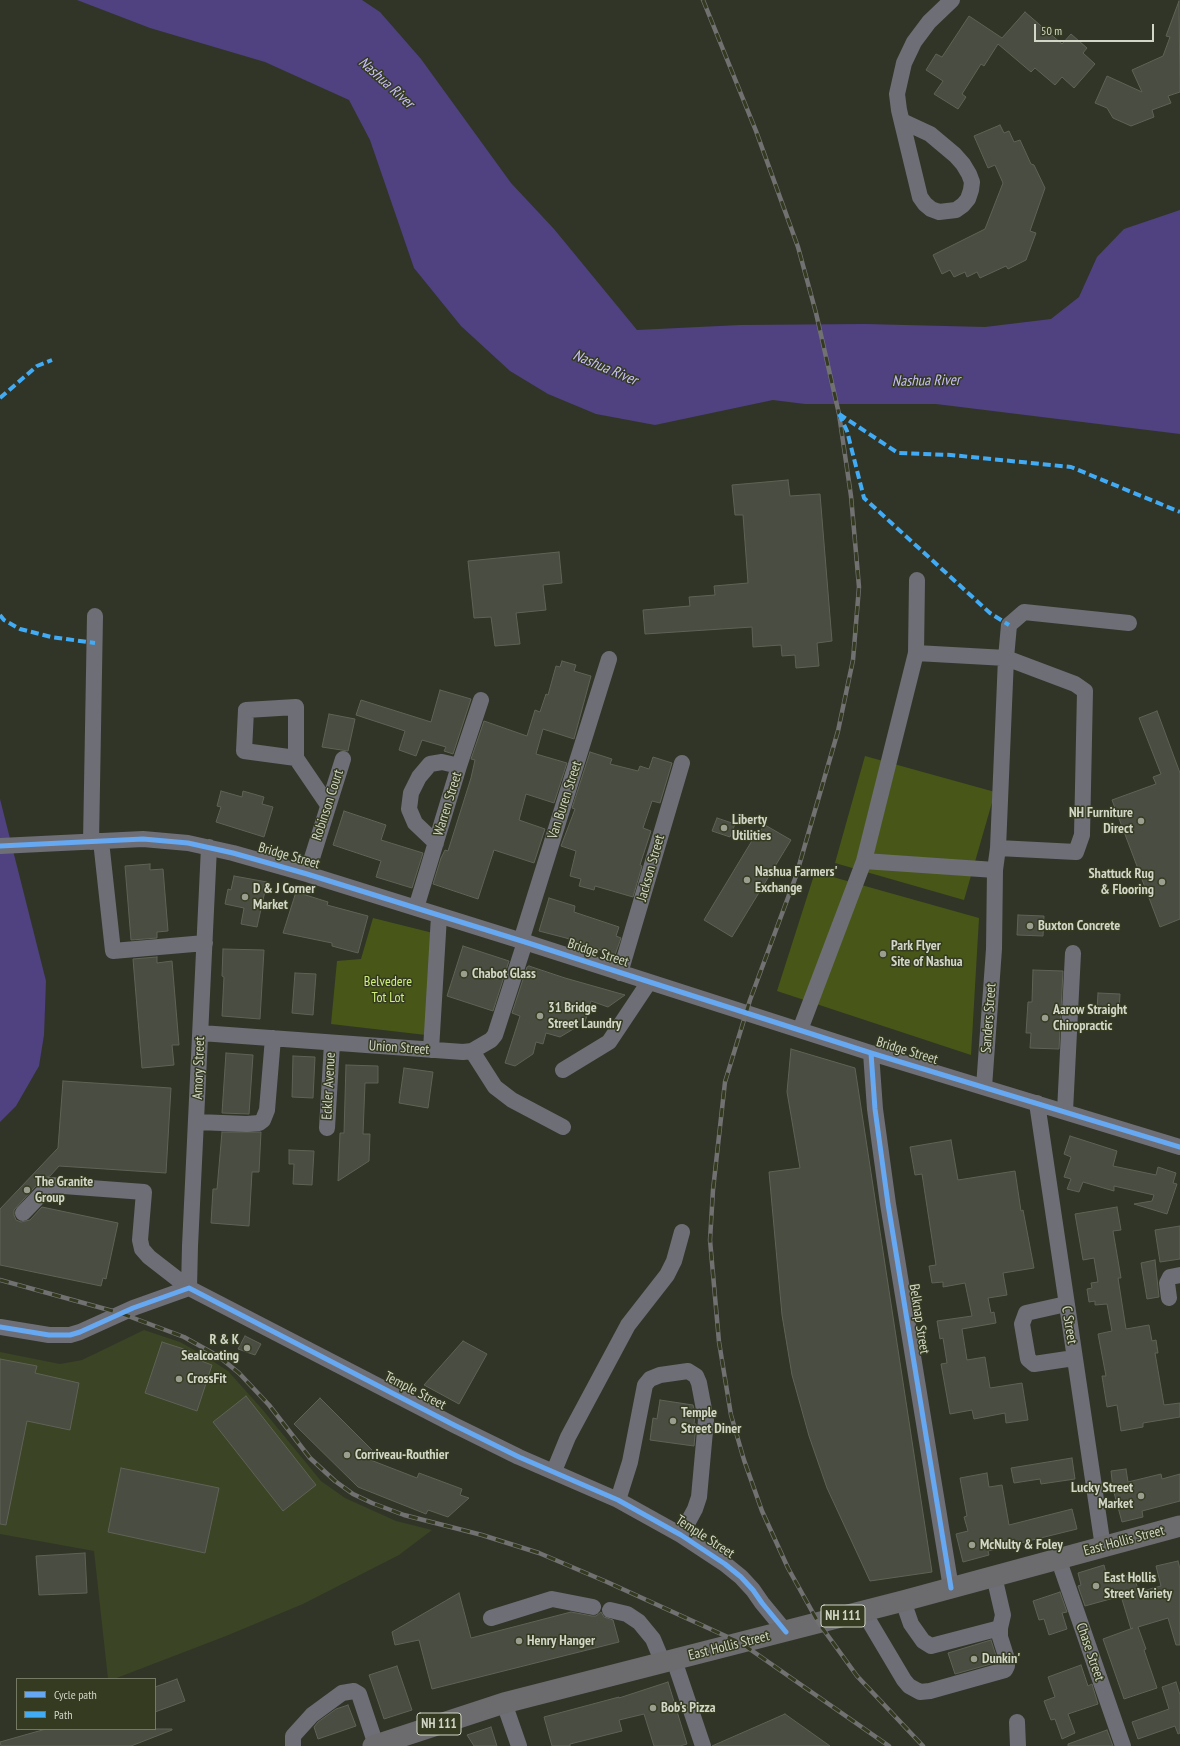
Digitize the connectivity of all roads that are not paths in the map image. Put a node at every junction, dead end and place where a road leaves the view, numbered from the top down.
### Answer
1 (952, 0) edge
2 (902, 122) junction
3 (917, 580) dead end
4 (95, 616) dead end
5 (1129, 623) dead end
6 (916, 653) junction
7 (1006, 658) junction
8 (610, 659) dead end
9 (481, 700) dead end
10 (296, 758) dead end
11 (343, 759) dead end
12 (682, 763) dead end
13 (459, 766) junction
14 (328, 805) junction
15 (96, 841) junction
16 (436, 843) junction
17 (0, 846) edge
18 (210, 847) junction
19 (998, 848) junction
20 (864, 861) junction
21 (995, 870) junction
22 (307, 874) junction
23 (416, 908) junction
24 (438, 916) junction
25 (523, 942) junction
26 (205, 943) junction
27 (1073, 953) dead end
28 (620, 973) junction
29 (649, 982) junction
30 (800, 1030) junction
31 (201, 1033) junction
32 (273, 1038) junction
33 (332, 1043) junction
34 (431, 1050) junction
35 (472, 1051) junction
36 (871, 1053) junction
37 (563, 1070) dead end
38 (984, 1087) junction
39 (1037, 1103) junction
40 (1064, 1112) junction
41 (197, 1122) junction
42 (564, 1127) dead end
43 (327, 1128) dead end
44 (1180, 1147) edge
45 (23, 1213) dead end
46 (682, 1232) dead end
47 (1180, 1276) edge
48 (190, 1288) junction
49 (1170, 1298) dead end
50 (1066, 1304) junction
51 (0, 1327) edge
52 (1074, 1358) junction
53 (554, 1471) junction
54 (618, 1500) junction
55 (1180, 1526) edge
56 (681, 1535) junction
57 (1103, 1547) junction
58 (1058, 1558) junction
59 (994, 1576) junction
60 (951, 1588) junction
61 (904, 1601) junction
62 (593, 1607) dead end
63 (610, 1610) dead end
64 (863, 1611) junction
65 (491, 1618) dead end
66 (1000, 1628) junction
67 (786, 1632) junction
68 (668, 1662) junction
69 (504, 1702) junction
70 (1017, 1722) dead end
71 (375, 1745) edge
72 (293, 1746) edge
73 (519, 1746) edge
74 (703, 1746) edge
75 (1018, 1746) edge
76 (1123, 1746) edge

1 - 2 street
2 - 2 street
3 - 6 street
4 - 15 street
5 - 7 street, Sanders Street
6 - 7 street
6 - 20 street
7 - 19 street, Sanders Street
7 - 19 street
8 - 25 street, Van Buren Street
9 - 13 street, Warren Street
10 - 14 street
11 - 14 street, Robinson Court
12 - 28 street, Jackson Street
13 - 16 street, Warren Street
13 - 16 street
14 - 22 street, Robinson Court
15 - 17 street, Bridge Street
15 - 18 street, Bridge Street
15 - 26 street
16 - 23 street, Warren Street
18 - 22 street, Bridge Street
18 - 26 street, Amory Street
19 - 21 street, Sanders Street
20 - 21 street
20 - 30 street
21 - 38 street, Sanders Street
22 - 23 street, Bridge Street
23 - 24 street, Bridge Street
24 - 25 street, Bridge Street
24 - 34 street
25 - 28 street, Bridge Street
25 - 35 street, Union Street
26 - 31 street, Amory Street
27 - 40 street
28 - 29 street, Bridge Street
29 - 30 street, Bridge Street
29 - 37 street
30 - 36 street, Bridge Street
31 - 32 street, Union Street
31 - 41 street, Amory Street
32 - 33 street, Union Street
32 - 41 street
33 - 34 street, Union Street
33 - 43 street, Eckler Avenue
34 - 35 street, Union Street
35 - 42 street
36 - 38 street, Bridge Street
36 - 60 street, Belknap Street
38 - 39 street, Bridge Street
39 - 40 street, Bridge Street
39 - 50 street, C Street
40 - 44 street, Bridge Street
41 - 48 street, Amory Street
45 - 48 street, Temple Street
46 - 53 street
47 - 49 street
48 - 51 street
48 - 53 street, Temple Street
50 - 52 street, C Street
50 - 52 street
52 - 57 street, C Street
53 - 54 street, Temple Street
54 - 56 street, Temple Street
54 - 56 street
55 - 57 main road, East Hollis Street / NH 111
56 - 67 street, Temple Street
57 - 58 main road, East Hollis Street / NH 111
58 - 59 main road, East Hollis Street / NH 111
58 - 76 street, Chase Street
59 - 60 main road, East Hollis Street / NH 111
59 - 66 street
60 - 61 main road, East Hollis Street / NH 111
61 - 64 main road, East Hollis Street / NH 111
61 - 66 street
62 - 65 street
63 - 68 street
64 - 66 street
64 - 67 main road, East Hollis Street / NH 111
67 - 68 main road, East Hollis Street / NH 111
68 - 69 main road, East Hollis Street / NH 111
68 - 74 street
69 - 71 main road, East Hollis Street / NH 111
69 - 73 street
70 - 75 street
71 - 72 street

